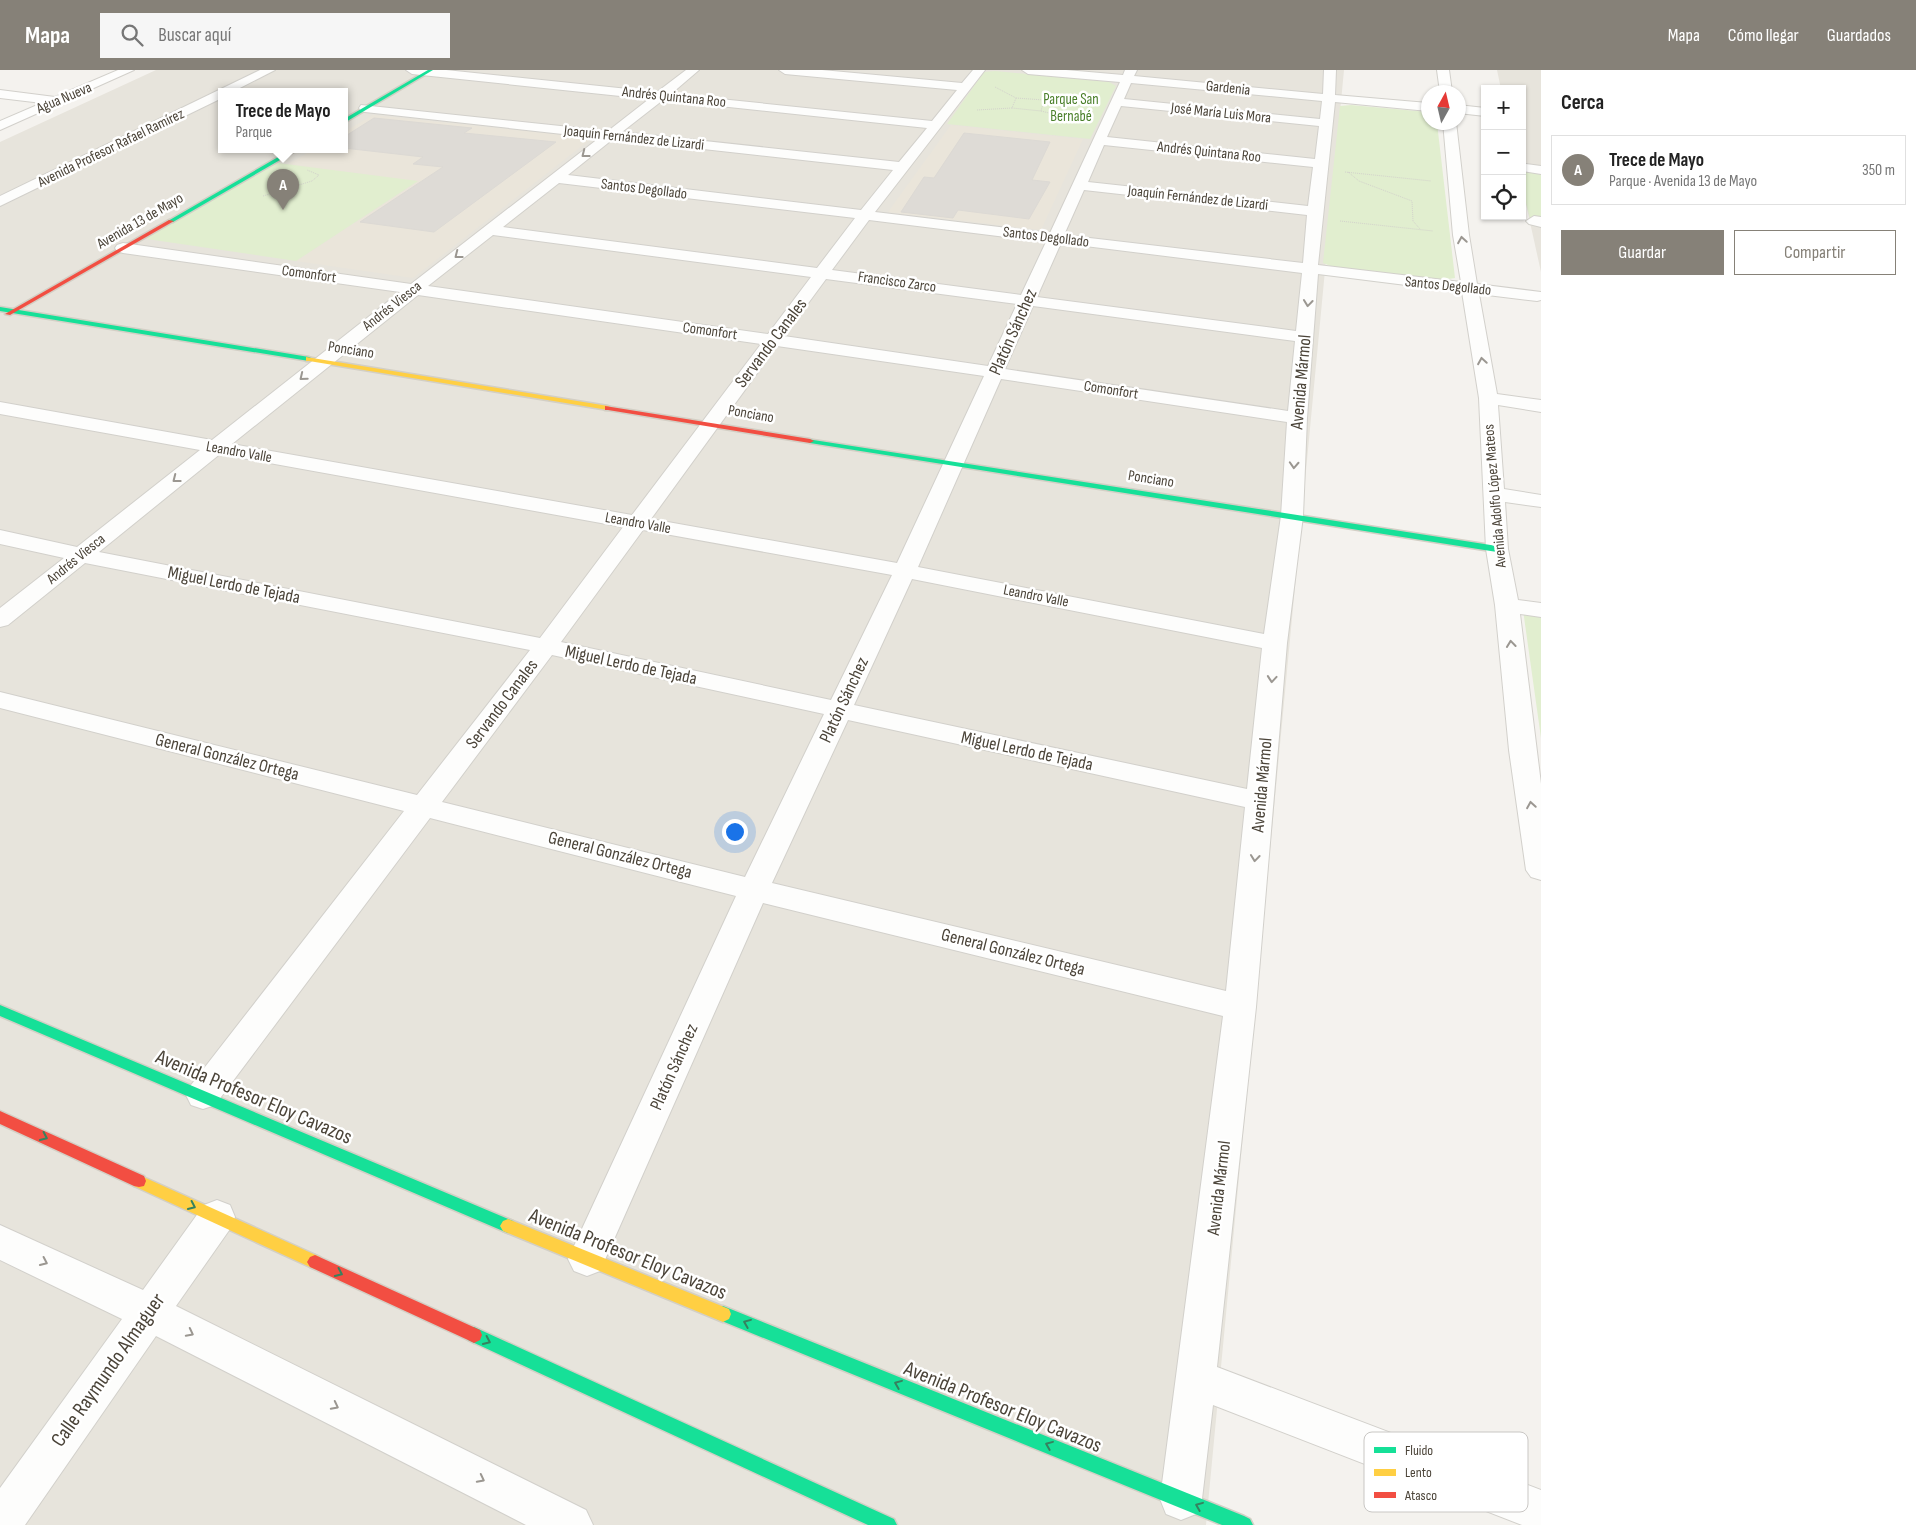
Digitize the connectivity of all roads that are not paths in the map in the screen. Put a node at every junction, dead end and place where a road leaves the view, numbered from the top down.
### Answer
1 (128, 70) edge
2 (268, 70) edge
3 (412, 70) edge
4 (692, 70) edge
5 (785, 70) edge
6 (978, 70) edge
7 (1028, 70) edge
8 (1330, 70) edge
9 (1443, 70) edge
10 (430, 71) edge
11 (1129, 74) edge
12 (1445, 85) edge
13 (964, 87) junction
14 (231, 88) edge
15 (0, 94) edge
16 (218, 95) edge
17 (660, 96) junction
18 (56, 101) junction
19 (1116, 102) junction
20 (1421, 107) edge
21 (365, 108) junction
22 (1328, 111) junction
23 (1466, 111) edge
24 (1481, 112) edge
25 (348, 119) edge
26 (935, 125) junction
27 (0, 126) edge
28 (1450, 130) edge
29 (1101, 134) junction
30 (610, 135) junction
31 (289, 153) edge
32 (1320, 166) junction
33 (903, 167) junction
34 (1526, 168) dead end
35 (1541, 170) edge
36 (555, 178) junction
37 (1080, 185) junction
38 (0, 202) edge
39 (865, 215) junction
40 (1315, 215) junction
41 (490, 230) junction
42 (1055, 238) junction
43 (123, 248) junction
44 (1311, 270) junction
45 (823, 272) junction
46 (1470, 288) junction
47 (414, 289) junction
48 (1537, 296) dead end
49 (1027, 300) junction
50 (0, 308) edge
51 (13, 310) junction
52 (0, 318) edge
53 (1304, 337) junction
54 (774, 340) junction
55 (323, 361) junction
56 (994, 372) junction
57 (1488, 398) junction
58 (1541, 406) edge
59 (0, 408) edge
60 (1297, 418) junction
61 (712, 423) junction
62 (216, 448) junction
63 (953, 464) junction
64 (1493, 494) junction
65 (1541, 501) edge
66 (1292, 516) junction
67 (636, 523) junction
68 (0, 537) edge
69 (1497, 549) junction
70 (80, 555) junction
71 (905, 571) junction
72 (1508, 605) junction
73 (1541, 610) edge
74 (0, 620) edge
75 (1275, 643) junction
76 (546, 646) junction
77 (0, 700) edge
78 (839, 711) junction
79 (1532, 751) edge
80 (1261, 801) junction
81 (424, 806) junction
82 (1541, 870) edge
83 (754, 890) junction
84 (1240, 1007) junction
85 (0, 1010) edge
86 (203, 1095) junction
87 (0, 1117) edge
88 (217, 1217) junction
89 (0, 1242) edge
90 (587, 1259) junction
91 (148, 1312) junction
92 (1197, 1379) junction
93 (1364, 1444) edge
94 (1180, 1499) junction
95 (1528, 1507) edge
96 (1541, 1512) edge
97 (0, 1524) edge
98 (572, 1525) edge
99 (888, 1525) edge
100 (1244, 1525) edge

1 - 18 street, Agua Nueva
2 - 14 street
3 - 10 street, Andrés Quintana Roo
4 - 17 street, Andrés Viesca
5 - 13 street
6 - 13 street, Servando Canales
7 - 11 street, Gardenia
8 - 22 street, Avenida Mármol
9 - 12 street
10 - 17 street, Andrés Quintana Roo
10 - 21 street
11 - 19 street, Platón Sánchez
11 - 22 street, Gardenia
13 - 26 street, Servando Canales
15 - 18 street
16 - 38 street, Avenida Profesor Rafael Ramírez
17 - 26 street, Andrés Quintana Roo
17 - 30 street, Andrés Viesca
18 - 27 street, Agua Nueva
19 - 22 street, José María Luis Mora
19 - 29 street, Platón Sánchez
20 - 22 street, Gardenia
21 - 25 street
21 - 30 street, Joaquín Fernández de Lizardi
22 - 32 street, Avenida Mármol
23 - 24 street
26 - 33 street, Servando Canales
46 -> 28 street, Avenida Adolfo López Mateos
29 - 32 street, Andrés Quintana Roo
29 - 37 street, Platón Sánchez
30 - 33 street, Joaquín Fernández de Lizardi
30 -> 36 street, Andrés Viesca
31 - 43 street, Avenida 13 de Mayo
32 - 40 street, Avenida Mármol
33 - 39 street, Servando Canales
34 - 35 street
36 - 39 street, Santos Degollado
36 - 41 street, Andrés Viesca
37 - 40 street, Joaquín Fernández de Lizardi
37 - 42 street, Platón Sánchez
39 - 42 street, Santos Degollado
39 - 45 street, Servando Canales
40 - 44 street, Avenida Mármol
41 - 45 street, Francisco Zarco
41 -> 47 street, Andrés Viesca
42 - 44 street, Santos Degollado
42 - 49 street, Platón Sánchez
43 - 47 street, Comonfort
43 - 51 street, Avenida 13 de Mayo
44 - 46 street, Santos Degollado
44 -> 53 street, Avenida Mármol
45 - 49 street, Francisco Zarco
45 - 54 street, Servando Canales
46 - 48 street, Santos Degollado
57 -> 46 street, Avenida Adolfo López Mateos
47 - 54 street, Comonfort
47 - 55 street, Andrés Viesca
49 - 53 street, Francisco Zarco
49 - 56 street, Platón Sánchez
50 - 51 street, Ponciano
51 - 52 street, Avenida 13 de Mayo
51 - 55 street, Ponciano
53 - 60 street, Avenida Mármol
54 - 56 street, Comonfort
54 - 61 street, Servando Canales
55 - 61 street, Ponciano
55 -> 62 street, Andrés Viesca
56 - 60 street, Comonfort
56 - 63 street, Platón Sánchez
57 - 58 street
57 - 64 street, Avenida Adolfo López Mateos
59 - 62 street, Leandro Valle
60 -> 66 street, Avenida Mármol
61 - 63 street, Ponciano
61 - 67 street, Servando Canales
62 - 67 street, Leandro Valle
62 -> 70 street, Andrés Viesca
63 - 66 street, Ponciano
63 - 71 street, Platón Sánchez
64 - 65 street
64 - 69 street, Avenida Adolfo López Mateos
66 - 69 street, Ponciano
66 - 75 street, Avenida Mármol
67 - 71 street, Leandro Valle
67 - 76 street, Servando Canales
68 - 70 street, Miguel Lerdo de Tejada
69 - 72 street, Avenida Adolfo López Mateos
70 - 74 street, Andrés Viesca
70 - 76 street, Miguel Lerdo de Tejada
71 - 75 street, Leandro Valle
71 - 78 street, Platón Sánchez
72 - 73 street
79 -> 72 street, Avenida Adolfo López Mateos
75 -> 80 street, Avenida Mármol
76 - 78 street, Miguel Lerdo de Tejada
76 - 81 street, Servando Canales
77 - 81 street, General González Ortega
78 - 80 street, Miguel Lerdo de Tejada
78 - 83 street, Platón Sánchez
82 -> 79 street, Avenida Adolfo López Mateos
80 -> 84 street, Avenida Mármol
81 - 83 street, General González Ortega
81 - 86 street, Servando Canales
83 - 84 street, General González Ortega
83 - 90 street, Platón Sánchez
84 - 92 street, Avenida Mármol
85 - 86 street, Avenida Profesor Eloy Cavazos
86 - 90 street, Avenida Profesor Eloy Cavazos
87 -> 88 street
88 - 91 street, Calle Raymundo Almaguer
88 -> 99 street
89 -> 91 street
94 -> 90 street, Avenida Profesor Eloy Cavazos
91 - 97 street, Calle Raymundo Almaguer
91 -> 98 street
92 - 93 street
92 - 94 street, Avenida Mármol
100 -> 94 street, Avenida Profesor Eloy Cavazos
95 - 96 street

